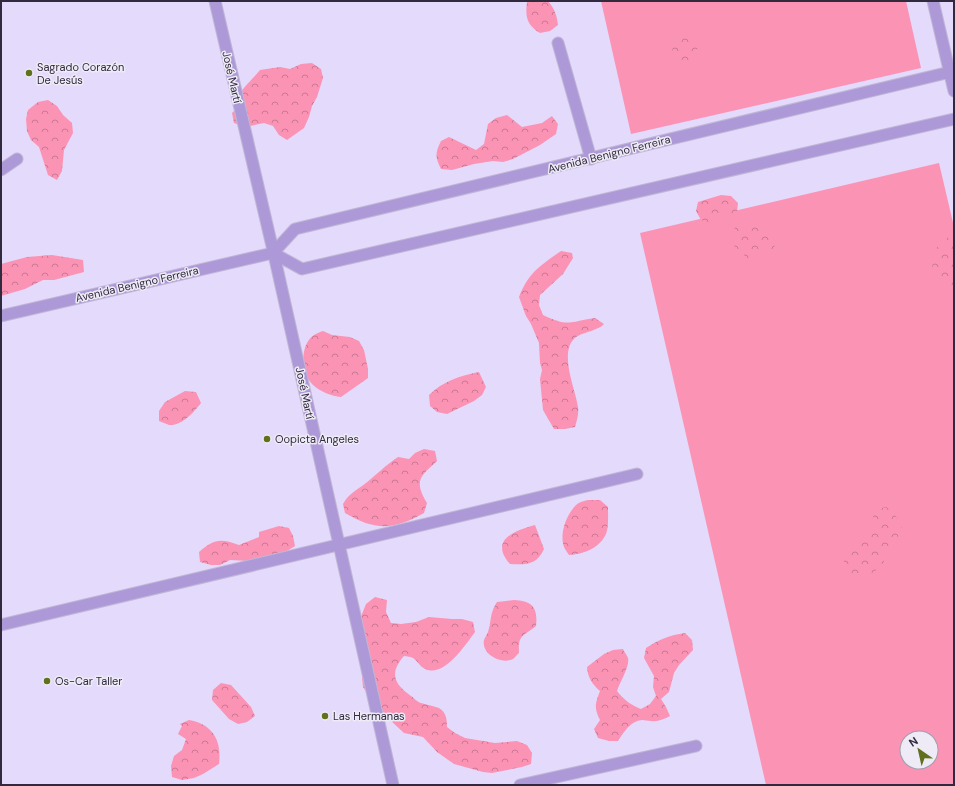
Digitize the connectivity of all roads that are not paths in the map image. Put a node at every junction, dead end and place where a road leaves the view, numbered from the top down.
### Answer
1 (215, 1) edge
2 (933, 1) edge
3 (558, 43) dead end
4 (952, 72) edge
5 (954, 91) edge
6 (954, 119) edge
7 (17, 159) dead end
8 (591, 159) junction
9 (1, 170) edge
10 (273, 253) junction
11 (1, 316) edge
12 (637, 474) dead end
13 (338, 545) junction
14 (1, 625) edge
15 (696, 746) dead end
16 (393, 785) edge
17 (520, 785) edge

1 - 10 street, José Martí
2 - 4 street
3 - 8 street
4 - 5 street
4 - 8 street, Avenida Benigno Ferreira
6 - 10 street
7 - 9 street
8 - 10 street, Avenida Benigno Ferreira
10 - 11 street, Avenida Benigno Ferreira
10 - 13 street, José Martí
12 - 13 street
13 - 14 street
13 - 16 street, José Martí
15 - 17 street

